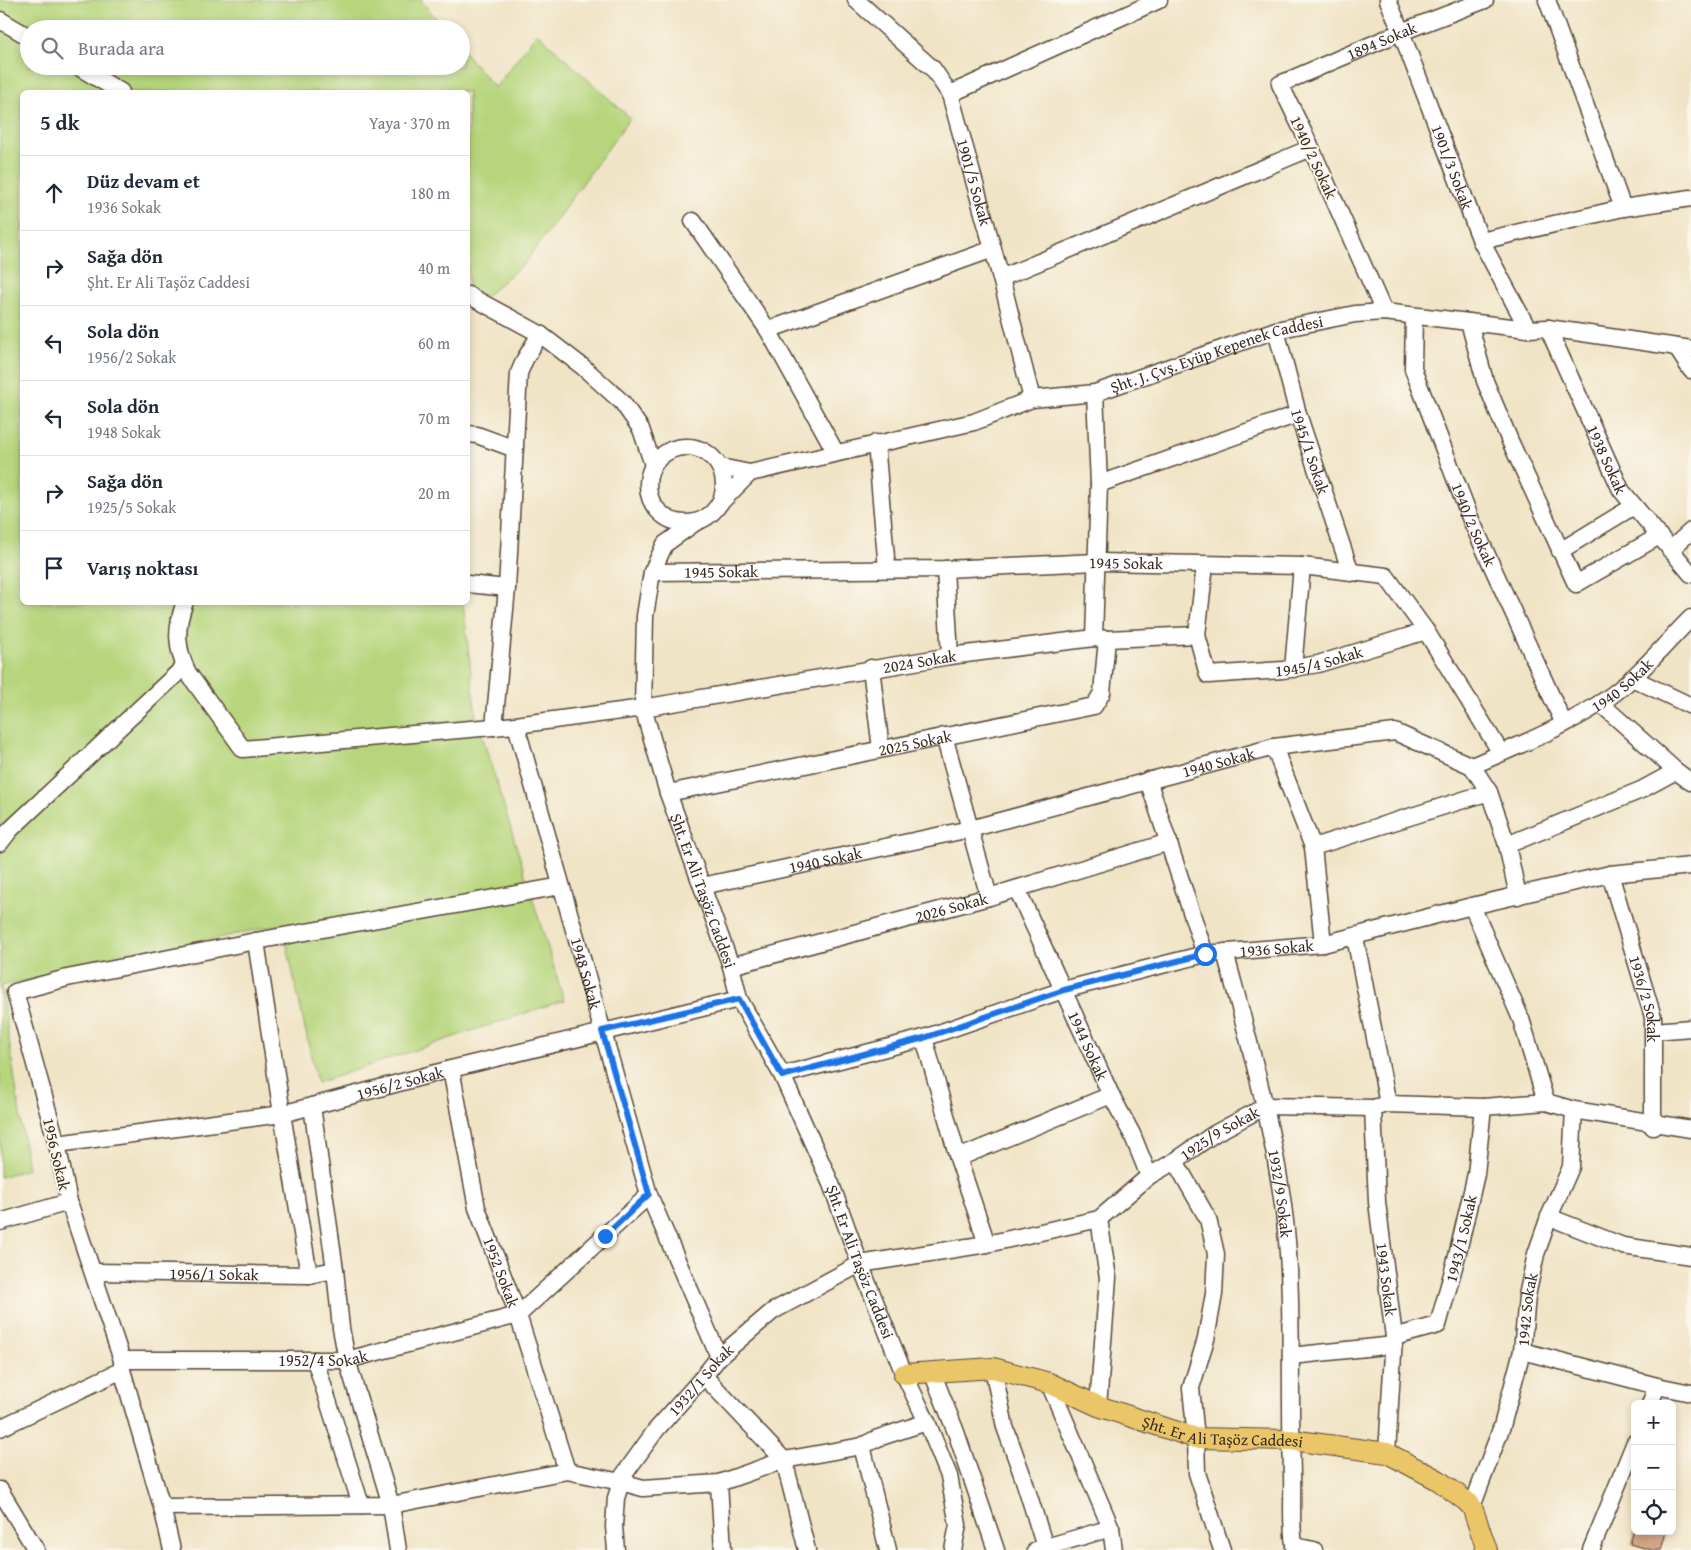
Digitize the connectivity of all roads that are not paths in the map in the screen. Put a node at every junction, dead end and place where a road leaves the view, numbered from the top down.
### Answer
1 (856, 0) edge
2 (1388, 0) edge
3 (1547, 0) edge
4 (1148, 2) edge
5 (1475, 2) edge
6 (0, 20) edge
7 (20, 32) edge
8 (1401, 32) junction
9 (92, 75) edge
10 (1280, 84) joint
11 (118, 90) edge
12 (950, 94) junction
13 (1311, 148) junction
14 (1691, 198) edge
15 (1623, 208) junction
16 (693, 221) dead end
17 (1482, 242) junction
18 (993, 250) junction
19 (1001, 278) junction
20 (470, 296) edge
21 (1384, 312) junction
22 (1414, 316) junction
23 (1469, 322) junction
24 (1548, 328) junction
25 (1528, 329) junction
26 (768, 330) junction
27 (1276, 330) junction
28 (540, 334) junction
29 (1684, 348) edge
30 (1691, 370) edge
31 (1095, 393) junction
32 (1032, 399) junction
33 (1298, 414) junction
34 (641, 429) junction
35 (470, 434) edge
36 (876, 443) junction
37 (515, 449) junction
38 (669, 450) junction
39 (836, 452) junction
40 (653, 465) junction
41 (720, 467) junction
42 (750, 473) junction
43 (1099, 484) junction
44 (721, 502) junction
45 (1634, 506) junction
46 (660, 513) junction
47 (696, 522) junction
48 (1691, 531) edge
49 (1659, 536) junction
50 (665, 544) junction
51 (1670, 550) junction
52 (1560, 551) junction
53 (1097, 562) junction
54 (1205, 564) junction
55 (1302, 566) junction
56 (888, 569) junction
57 (945, 569) junction
58 (652, 572) junction
59 (1351, 573) junction
60 (1691, 574) edge
61 (470, 584) edge
62 (507, 588) junction
63 (184, 605) edge
64 (1691, 618) edge
65 (1426, 631) junction
66 (1198, 635) junction
67 (1101, 638) junction
68 (950, 656) junction
69 (185, 666) junction
70 (871, 668) junction
71 (1293, 668) junction
72 (1632, 678) junction
73 (1600, 703) junction
74 (1691, 706) edge
75 (643, 708) junction
76 (1564, 724) junction
77 (516, 725) junction
78 (494, 727) junction
79 (944, 736) junction
80 (1274, 747) junction
81 (881, 749) junction
82 (1501, 753) junction
83 (1472, 766) junction
84 (1676, 771) junction
85 (1148, 780) junction
86 (1691, 782) edge
87 (1489, 792) junction
88 (668, 793) junction
89 (970, 829) junction
90 (1169, 842) junction
91 (0, 843) edge
92 (1507, 845) junction
93 (1313, 847) junction
94 (1691, 866) edge
95 (1610, 874) junction
96 (561, 886) junction
97 (702, 886) junction
98 (1017, 889) junction
99 (1518, 896) junction
100 (989, 897) junction
101 (1472, 906) junction
102 (1355, 937) junction
103 (256, 941) junction
104 (1323, 944) junction
105 (1225, 952) junction
106 (1205, 954) junction
107 (731, 966) junction
108 (1064, 990) junction
109 (739, 999) junction
110 (1691, 1028) edge
111 (602, 1031) junction
112 (1654, 1031) junction
113 (924, 1038) junction
114 (451, 1069) junction
115 (782, 1076) junction
116 (1111, 1095) junction
117 (1546, 1102) junction
118 (312, 1106) junction
119 (1266, 1106) junction
120 (1380, 1106) junction
121 (1483, 1106) junction
122 (1574, 1110) junction
123 (282, 1114) junction
124 (1653, 1124) junction
125 (1691, 1129) edge
126 (57, 1144) junction
127 (958, 1158) junction
128 (1176, 1161) junction
129 (1148, 1176) junction
130 (649, 1194) junction
131 (69, 1202) junction
132 (1549, 1217) junction
133 (1099, 1219) junction
134 (0, 1222) edge
135 (987, 1244) junction
136 (1691, 1256) edge
137 (860, 1264) junction
138 (335, 1270) junction
139 (93, 1272) junction
140 (309, 1275) junction
141 (518, 1315) junction
142 (1394, 1341) junction
143 (1522, 1351) junction
144 (1291, 1356) junction
145 (719, 1357) junction
146 (316, 1360) junction
147 (347, 1360) junction
148 (122, 1365) junction
149 (993, 1368) junction
150 (932, 1372) junction
151 (904, 1374) junction
152 (704, 1376) junction
153 (1049, 1383) junction
154 (1657, 1386) junction
155 (1691, 1393) edge
156 (1652, 1400) edge
157 (1098, 1406) junction
158 (927, 1422) junction
159 (0, 1428) edge
160 (1196, 1438) junction
161 (1291, 1440) junction
162 (1634, 1445) edge
163 (862, 1446) junction
164 (1387, 1453) junction
165 (784, 1460) junction
166 (567, 1471) junction
167 (621, 1482) junction
168 (719, 1483) junction
169 (0, 1490) edge
170 (361, 1505) junction
171 (392, 1505) junction
172 (162, 1507) junction
173 (1472, 1507) junction
174 (1110, 1528) junction
175 (1294, 1548) edge
176 (1040, 1549) edge
177 (36, 1550) edge
178 (172, 1550) edge
179 (398, 1550) edge
180 (616, 1550) edge
181 (723, 1550) edge
182 (807, 1550) edge
183 (888, 1550) edge
184 (953, 1550) edge
185 (996, 1550) edge
186 (1114, 1550) edge
187 (1222, 1550) edge
188 (1314, 1550) edge
189 (1487, 1550) edge
190 (1592, 1550) edge

1 - 12 street, 1901/5 Sokak
2 - 8 street, 1901/3 Sokak
3 - 15 street
4 - 12 street
5 - 8 street, 1894 Sokak
6 - 7 street
8 - 10 street, 1894 Sokak
8 - 17 street, 1901/3 Sokak
9 - 11 street
10 - 13 street, 1940/2 Sokak
12 - 18 street, 1901/5 Sokak
13 - 19 street
13 - 21 street, 1940/2 Sokak
14 - 15 street
15 - 17 street
16 - 26 street
17 - 25 street, 1901/3 Sokak
18 - 19 street, 1901/5 Sokak
18 - 26 street
19 - 32 street, 1901/5 Sokak
20 - 28 street
21 - 22 street, Şht. J. Çvş. Eyüp Kepenek Caddesi
21 - 27 street, Şht. J. Çvş. Eyüp Kepenek Caddesi
22 - 23 street, Şht. J. Çvş. Eyüp Kepenek Caddesi
22 - 76 street, 1940/2 Sokak
23 - 25 street, Şht. J. Çvş. Eyüp Kepenek Caddesi
23 - 52 street
24 - 25 street, Şht. J. Çvş. Eyüp Kepenek Caddesi
24 - 29 street, Şht. J. Çvş. Eyüp Kepenek Caddesi
24 - 45 street, 1938 Sokak
26 - 39 street
27 - 31 street, Şht. J. Çvş. Eyüp Kepenek Caddesi
27 - 33 street, 1945/1 Sokak
28 - 34 street
28 - 37 street
29 - 30 street
31 - 32 street, Şht. J. Çvş. Eyüp Kepenek Caddesi
31 - 43 street, 2025 Sokak
32 - 36 street, Şht. J. Çvş. Eyüp Kepenek Caddesi
33 - 43 street
33 - 59 street, 1945/1 Sokak
34 - 38 street
34 - 40 street
35 - 37 street
36 - 39 street, Şht. J. Çvş. Eyüp Kepenek Caddesi
36 - 56 street
37 - 62 street
38 - 40 street
38 - 41 street
39 - 42 street, Şht. J. Çvş. Eyüp Kepenek Caddesi
40 - 46 street
41 - 42 street
41 - 44 street
42 - 44 street
43 - 53 street, 2025 Sokak
44 - 47 street
45 - 49 street, 1938 Sokak
45 - 52 street
46 - 47 street
46 - 50 street
47 - 50 street
48 - 51 street
49 - 51 street, 1938 Sokak
49 - 52 street
50 - 58 street, Şht. Er Ali Taşöz Caddesi
51 - 60 street, 1938 Sokak
53 - 54 street, 1945 Sokak
53 - 57 street, 1945 Sokak
53 - 67 street, 2025 Sokak
54 - 55 street, 1945 Sokak
54 - 66 street
55 - 59 street, 1945 Sokak
55 - 71 street
56 - 57 street, 1945 Sokak
56 - 58 street, 1945 Sokak
57 - 68 street
58 - 75 street, Şht. Er Ali Taşöz Caddesi
59 - 65 street, 1945 Sokak
61 - 62 street
62 - 78 street
63 - 69 street
64 - 72 street, 1940 Sokak
65 - 71 street, 1945/4 Sokak
65 - 82 street, 1945 Sokak
66 - 67 street, 2024 Sokak
66 - 71 street, 1945/4 Sokak
67 - 68 street, 2024 Sokak
67 - 79 street, 2025 Sokak
68 - 70 street, 2024 Sokak
69 - 78 street, 2024 Sokak
69 - 91 street
70 - 75 street, 2024 Sokak
70 - 81 street
72 - 73 street, 1940 Sokak
72 - 74 street
73 - 76 street, 1940 Sokak
73 - 84 street
75 - 77 street, 2024 Sokak
75 - 88 street, Şht. Er Ali Taşöz Caddesi
76 - 82 street, 1940 Sokak
77 - 78 street, 2024 Sokak
77 - 96 street, 1948 Sokak
79 - 81 street, 2025 Sokak
79 - 89 street
80 - 83 street, 1940 Sokak
80 - 85 street, 1940 Sokak
80 - 93 street
81 - 88 street, 2025 Sokak
82 - 83 street, 1940 Sokak
83 - 87 street
84 - 86 street
84 - 92 street
85 - 89 street, 1940 Sokak
85 - 90 street
87 - 92 street
87 - 93 street
88 - 97 street, Şht. Er Ali Taşöz Caddesi
89 - 97 street, 1940 Sokak
89 - 100 street
90 - 98 street, 2026 Sokak
90 - 106 street
92 - 99 street
93 - 104 street
94 - 95 street, 1936 Sokak
95 - 99 street, 1936 Sokak
95 - 112 street, 1936/2 Sokak
96 - 103 street
96 - 111 street, 1948 Sokak
97 - 107 street, Şht. Er Ali Taşöz Caddesi
98 - 100 street, 2026 Sokak
98 - 108 street, 1944 Sokak
99 - 101 street, 1936 Sokak
100 - 107 street, 2026 Sokak
101 - 102 street, 1936 Sokak
101 - 117 street
102 - 104 street, 1936 Sokak
102 - 120 street, 1943 Sokak
103 - 123 street
103 - 126 street, 1956 Sokak
104 - 105 street, 1936 Sokak
105 - 106 street, 1936 Sokak
105 - 119 street, 1932/9 Sokak
106 - 108 street, 1936 Sokak
107 - 109 street, Şht. Er Ali Taşöz Caddesi
108 - 113 street, 1936 Sokak
108 - 116 street, 1944 Sokak
109 - 111 street, 1956/2 Sokak
109 - 115 street, Şht. Er Ali Taşöz Caddesi
110 - 112 street
111 - 114 street, 1956/2 Sokak
111 - 130 street, 1948 Sokak
112 - 124 street, 1936/2 Sokak
113 - 115 street, 1936 Sokak
113 - 127 street
114 - 118 street, 1956/2 Sokak
114 - 141 street, 1952 Sokak
115 - 137 street, Şht. Er Ali Taşöz Caddesi
116 - 127 street
116 - 129 street, 1944 Sokak
117 - 121 street, 1925/9 Sokak
117 - 122 street, 1925/9 Sokak
118 - 123 street, 1956/2 Sokak
118 - 138 street
119 - 120 street, 1925/9 Sokak
119 - 128 street, 1925/9 Sokak
119 - 144 street, 1932/9 Sokak
120 - 121 street, 1925/9 Sokak
120 - 142 street, 1943 Sokak
121 - 142 street, 1943/1 Sokak
122 - 124 street, 1925/9 Sokak
122 - 132 street, 1942 Sokak
123 - 126 street, 1956/2 Sokak
123 - 140 street
124 - 125 street, 1925/9 Sokak
126 - 131 street, 1956 Sokak
127 - 135 street
128 - 129 street, 1925/9 Sokak
128 - 160 street
129 - 133 street, 1925/9 Sokak
130 - 141 street
130 - 145 street, 1948 Sokak
131 - 134 street
131 - 139 street, 1956 Sokak
132 - 136 street
132 - 143 street, 1942 Sokak
133 - 135 street, 1925/9 Sokak
133 - 157 street
135 - 137 street, 1925/9 Sokak
137 - 145 street, 1932/1 Sokak
137 - 151 street, Şht. Er Ali Taşöz Caddesi
138 - 140 street, 1956/1 Sokak
138 - 147 street
139 - 140 street, 1956/1 Sokak
139 - 148 street, 1956 Sokak
141 - 147 street, 1952/4 Sokak
141 - 166 street, 1952 Sokak
142 - 144 street
142 - 164 street, 1943 Sokak
143 - 154 street
143 - 173 street, 1942 Sokak
144 - 161 street, 1932/9 Sokak
145 - 152 street, 1932/1 Sokak
146 - 147 street, 1952/4 Sokak
146 - 148 street, 1952/4 Sokak
146 - 170 street
147 - 171 street
148 - 159 street
148 - 172 street, 1956 Sokak
149 - 150 main road, Şht. Er Ali Taşöz Caddesi
149 - 153 main road, Şht. Er Ali Taşöz Caddesi
149 - 176 street
150 - 151 main road, Şht. Er Ali Taşöz Caddesi
150 - 185 street
151 - 158 street
152 - 165 street
152 - 167 street, 1932/1 Sokak
153 - 157 main road, Şht. Er Ali Taşöz Caddesi
153 - 174 street
154 - 155 street
154 - 156 street
157 - 160 main road, Şht. Er Ali Taşöz Caddesi
158 - 163 street
158 - 184 street
160 - 161 main road, Şht. Er Ali Taşöz Caddesi
160 - 187 street
161 - 164 main road, Şht. Er Ali Taşöz Caddesi
161 - 175 street, 1932/9 Sokak
162 - 190 street
163 - 165 street
163 - 183 street
164 - 173 main road, Şht. Er Ali Taşöz Caddesi
165 - 168 street
165 - 182 street
166 - 167 street
166 - 171 street
167 - 168 street
167 - 180 street, 1932/1 Sokak
168 - 181 street
169 - 177 street
170 - 171 street
170 - 172 street
171 - 179 street
172 - 178 street, 1956 Sokak
173 - 189 main road
174 - 176 street
174 - 186 street
175 - 188 street

